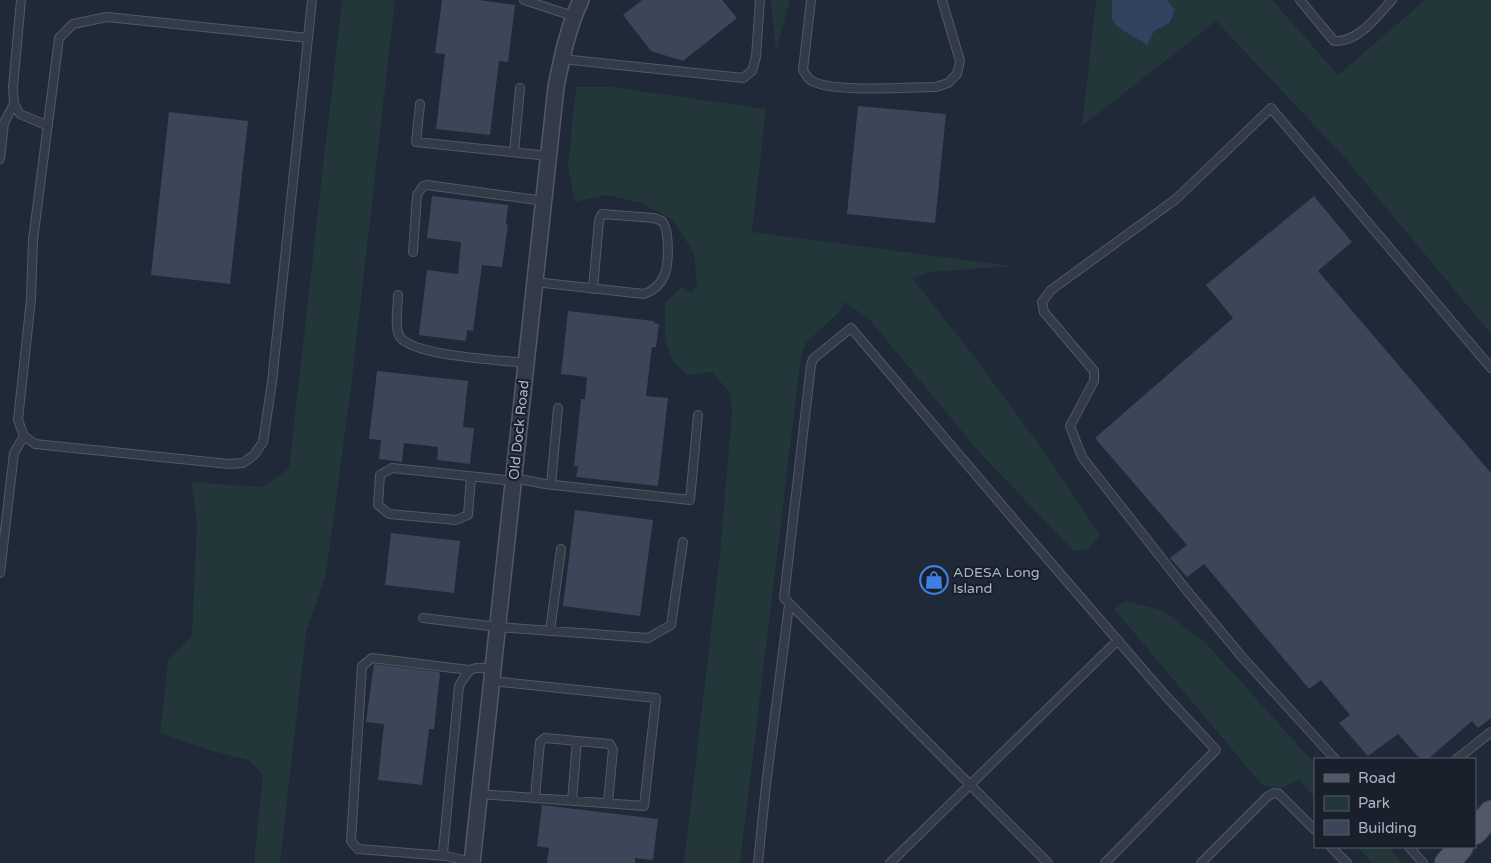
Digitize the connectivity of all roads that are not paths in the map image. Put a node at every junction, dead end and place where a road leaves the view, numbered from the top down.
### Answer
1 (22, 0) edge
2 (312, 0) edge
3 (524, 0) edge
4 (581, 0) edge
5 (760, 0) edge
6 (811, 0) edge
7 (942, 0) edge
8 (1300, 0) edge
9 (1392, 0) edge
10 (573, 16) junction
11 (308, 38) junction
12 (562, 59) junction
13 (520, 88) dead end
14 (14, 104) junction
15 (420, 104) dead end
16 (48, 126) junction
17 (514, 152) junction
18 (549, 156) junction
19 (0, 159) edge
20 (544, 201) junction
21 (413, 252) dead end
22 (535, 282) junction
23 (592, 288) junction
24 (398, 295) dead end
25 (526, 362) junction
26 (1491, 368) edge
27 (558, 408) dead end
28 (698, 414) dead end
29 (24, 436) junction
30 (471, 476) junction
31 (514, 480) junction
32 (551, 485) junction
33 (684, 542) dead end
34 (561, 549) dead end
35 (0, 573) edge
36 (789, 605) junction
37 (422, 618) dead end
38 (498, 626) junction
39 (550, 631) junction
40 (1118, 640) junction
41 (469, 670) junction
42 (492, 675) junction
43 (1491, 732) edge
44 (577, 741) junction
45 (1334, 758) edge
46 (1458, 758) edge
47 (971, 784) junction
48 (479, 794) junction
49 (535, 798) junction
50 (572, 801) junction
51 (608, 804) junction
52 (1491, 813) edge
53 (1314, 829) edge
54 (1476, 831) edge
55 (1332, 848) edge
56 (1410, 848) edge
57 (1460, 848) edge
58 (446, 856) junction
59 (472, 862) edge
60 (758, 863) edge
61 (890, 863) edge
62 (1048, 863) edge
63 (1105, 863) edge
64 (1201, 863) edge
65 (1347, 863) edge
66 (1422, 863) edge
67 (1447, 863) edge

1 - 14 lane
2 - 11 lane
3 - 10 lane
4 - 10 street, Old Dock Road
5 - 12 lane
6 - 7 lane
8 - 9 lane
10 - 12 street, Old Dock Road
11 - 16 lane
11 - 29 lane
12 - 18 street, Old Dock Road
13 - 17 lane
14 - 16 lane
14 - 19 lane
15 - 17 lane
16 - 29 lane
17 - 18 lane
18 - 20 street, Old Dock Road
20 - 21 lane
20 - 22 street, Old Dock Road
22 - 23 lane
22 - 25 street, Old Dock Road
23 - 23 lane
24 - 25 lane
25 - 31 street, Old Dock Road
26 - 45 lane
27 - 32 lane
28 - 32 lane
29 - 35 lane
30 - 30 lane
30 - 31 lane
31 - 32 lane
31 - 38 street, Old Dock Road
33 - 39 lane
34 - 39 lane
36 - 40 lane
36 - 47 lane
36 - 60 lane
37 - 38 lane
38 - 39 lane
38 - 42 street, Old Dock Road
40 - 47 lane
40 - 63 lane
41 - 42 lane
41 - 58 lane
41 - 58 lane
42 - 48 street, Old Dock Road
42 - 51 lane
43 - 46 lane
44 - 49 lane
44 - 50 lane
44 - 51 lane
47 - 61 lane
47 - 62 lane
48 - 49 lane
48 - 59 street, Old Dock Road
49 - 50 lane
50 - 51 lane
52 - 54 main road
53 - 64 lane
55 - 65 lane
56 - 66 lane
57 - 67 main road
58 - 59 lane

